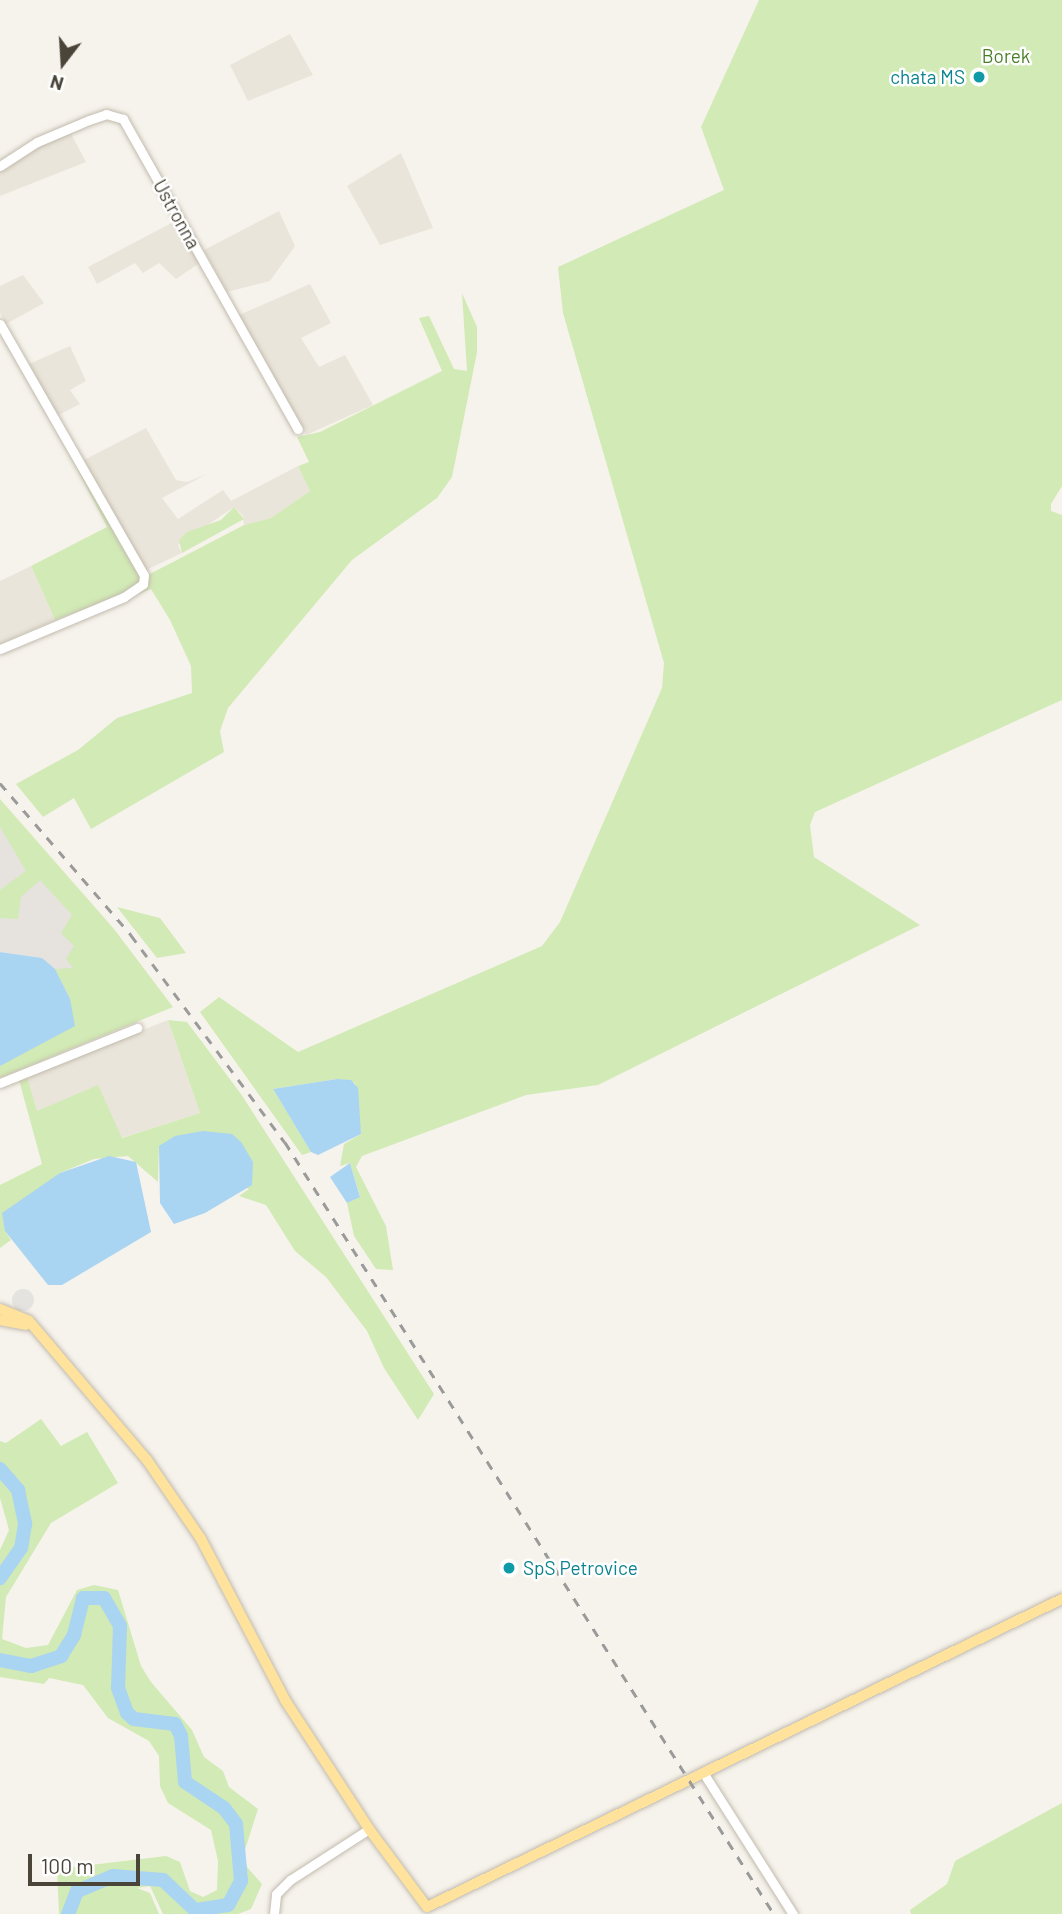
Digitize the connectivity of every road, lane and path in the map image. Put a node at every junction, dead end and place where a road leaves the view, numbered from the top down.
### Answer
1 (0, 166) edge
2 (0, 324) edge
3 (298, 429) dead end
4 (0, 649) edge
5 (137, 1028) dead end
6 (0, 1083) edge
7 (0, 1309) edge
8 (0, 1320) edge
9 (32, 1327) junction
10 (1062, 1599) edge
11 (704, 1774) junction
12 (369, 1829) junction
13 (431, 1910) edge
14 (274, 1914) edge
15 (793, 1914) edge

1 - 3 street, Ustronna
2 - 4 street
5 - 6 street
7 - 9 main road
8 - 9 main road
9 - 12 main road
10 - 11 main road
11 - 13 main road
11 - 15 street
12 - 13 main road
12 - 14 street

